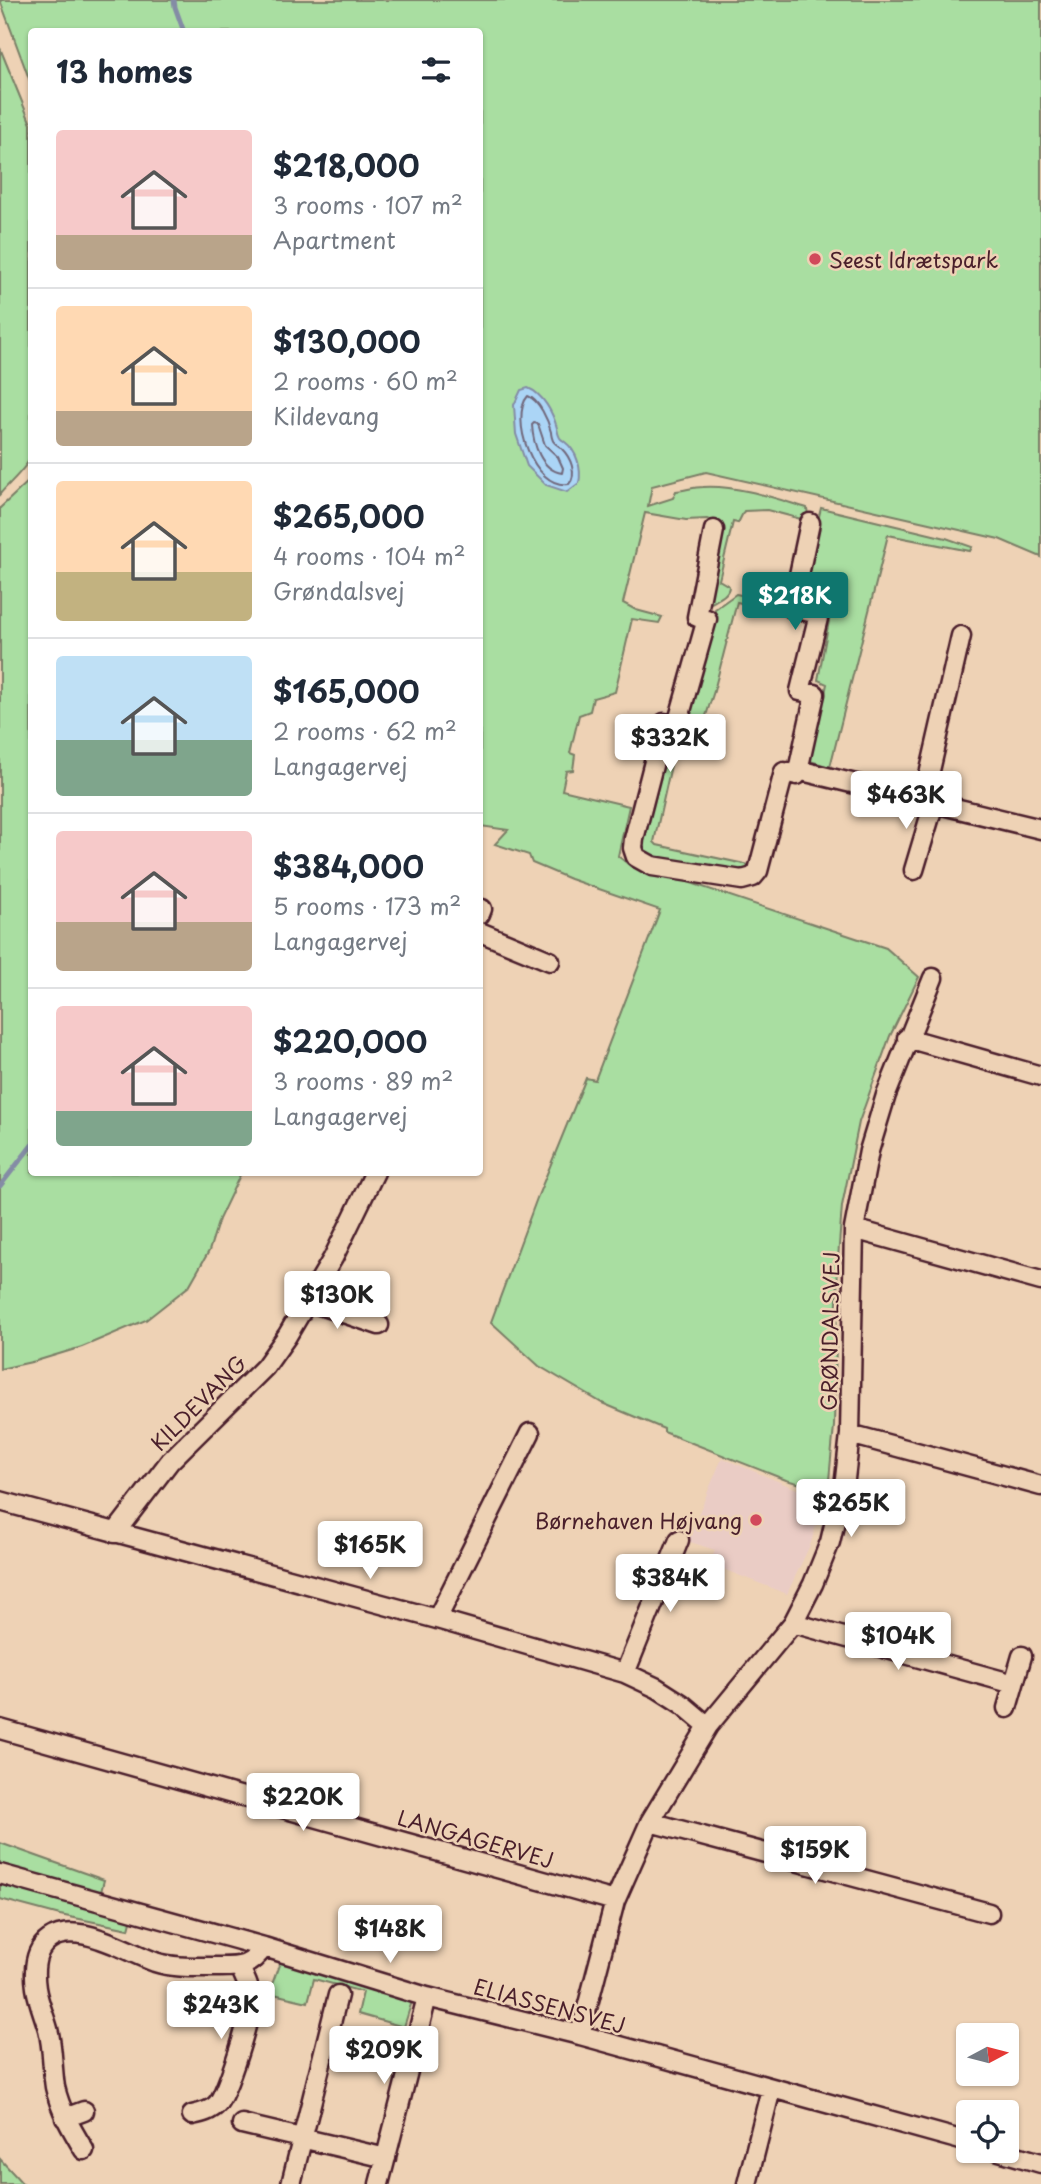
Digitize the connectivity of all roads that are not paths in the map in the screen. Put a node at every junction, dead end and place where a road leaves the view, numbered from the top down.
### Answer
1 (810, 523) dead end
2 (714, 530) dead end
3 (961, 636) dead end
4 (798, 770) junction
5 (928, 802) junction
6 (1041, 830) edge
7 (914, 870) dead end
8 (483, 933) edge
9 (550, 961) dead end
10 (933, 978) dead end
11 (907, 1038) junction
12 (1041, 1076) edge
13 (373, 1176) edge
14 (855, 1230) junction
15 (1041, 1281) edge
16 (308, 1301) junction
17 (379, 1325) dead end
18 (530, 1433) dead end
19 (850, 1434) junction
20 (1041, 1486) edge
21 (0, 1501) edge
22 (115, 1533) junction
23 (679, 1540) dead end
24 (437, 1619) junction
25 (793, 1623) junction
26 (1021, 1656) dead end
27 (625, 1673) junction
28 (1014, 1684) junction
29 (1007, 1708) dead end
30 (708, 1726) junction
31 (0, 1729) edge
32 (650, 1822) junction
33 (0, 1874) edge
34 (615, 1901) junction
35 (989, 1913) dead end
36 (264, 1947) junction
37 (240, 1967) junction
38 (338, 1995) dead end
39 (427, 1997) junction
40 (579, 2035) junction
41 (771, 2089) junction
42 (84, 2111) dead end
43 (192, 2115) dead end
44 (65, 2118) junction
45 (242, 2123) dead end
46 (302, 2138) junction
47 (956, 2139) edge
48 (84, 2150) dead end
49 (1019, 2157) edge
50 (386, 2158) junction
51 (1041, 2163) edge
52 (291, 2184) edge
53 (379, 2184) edge
54 (747, 2184) edge

1 - 4 street
2 - 4 street
3 - 5 street
4 - 5 street
5 - 6 street
5 - 7 street
8 - 9 street
10 - 11 street, GRØNDALSVEJ
11 - 12 street
11 - 14 street, GRØNDALSVEJ
13 - 16 street, KILDEVANG
14 - 15 street, GRØNDALSVEJ
14 - 19 street, GRØNDALSVEJ
16 - 17 street
16 - 22 street, KILDEVANG
18 - 24 street
19 - 20 street, GRØNDALSVEJ
19 - 25 street, GRØNDALSVEJ
21 - 22 street
22 - 24 street
23 - 27 street
24 - 27 street
25 - 28 street
25 - 30 street, GRØNDALSVEJ
26 - 28 street
27 - 30 street
28 - 29 street
30 - 32 street, GRØNDALSVEJ
31 - 34 street, LANGAGERVEJ
32 - 34 street, GRØNDALSVEJ
32 - 35 street
33 - 36 street, ELIASSENSVEJ
34 - 40 street, GRØNDALSVEJ
36 - 37 street
36 - 39 street, ELIASSENSVEJ
37 - 43 street
37 - 44 street
38 - 46 street
39 - 40 street, ELIASSENSVEJ
39 - 50 street
40 - 41 street, ELIASSENSVEJ
41 - 47 street, ELIASSENSVEJ
41 - 54 street
42 - 44 street
44 - 48 street
45 - 46 street
46 - 50 street
46 - 52 street
49 - 51 street
50 - 53 street

